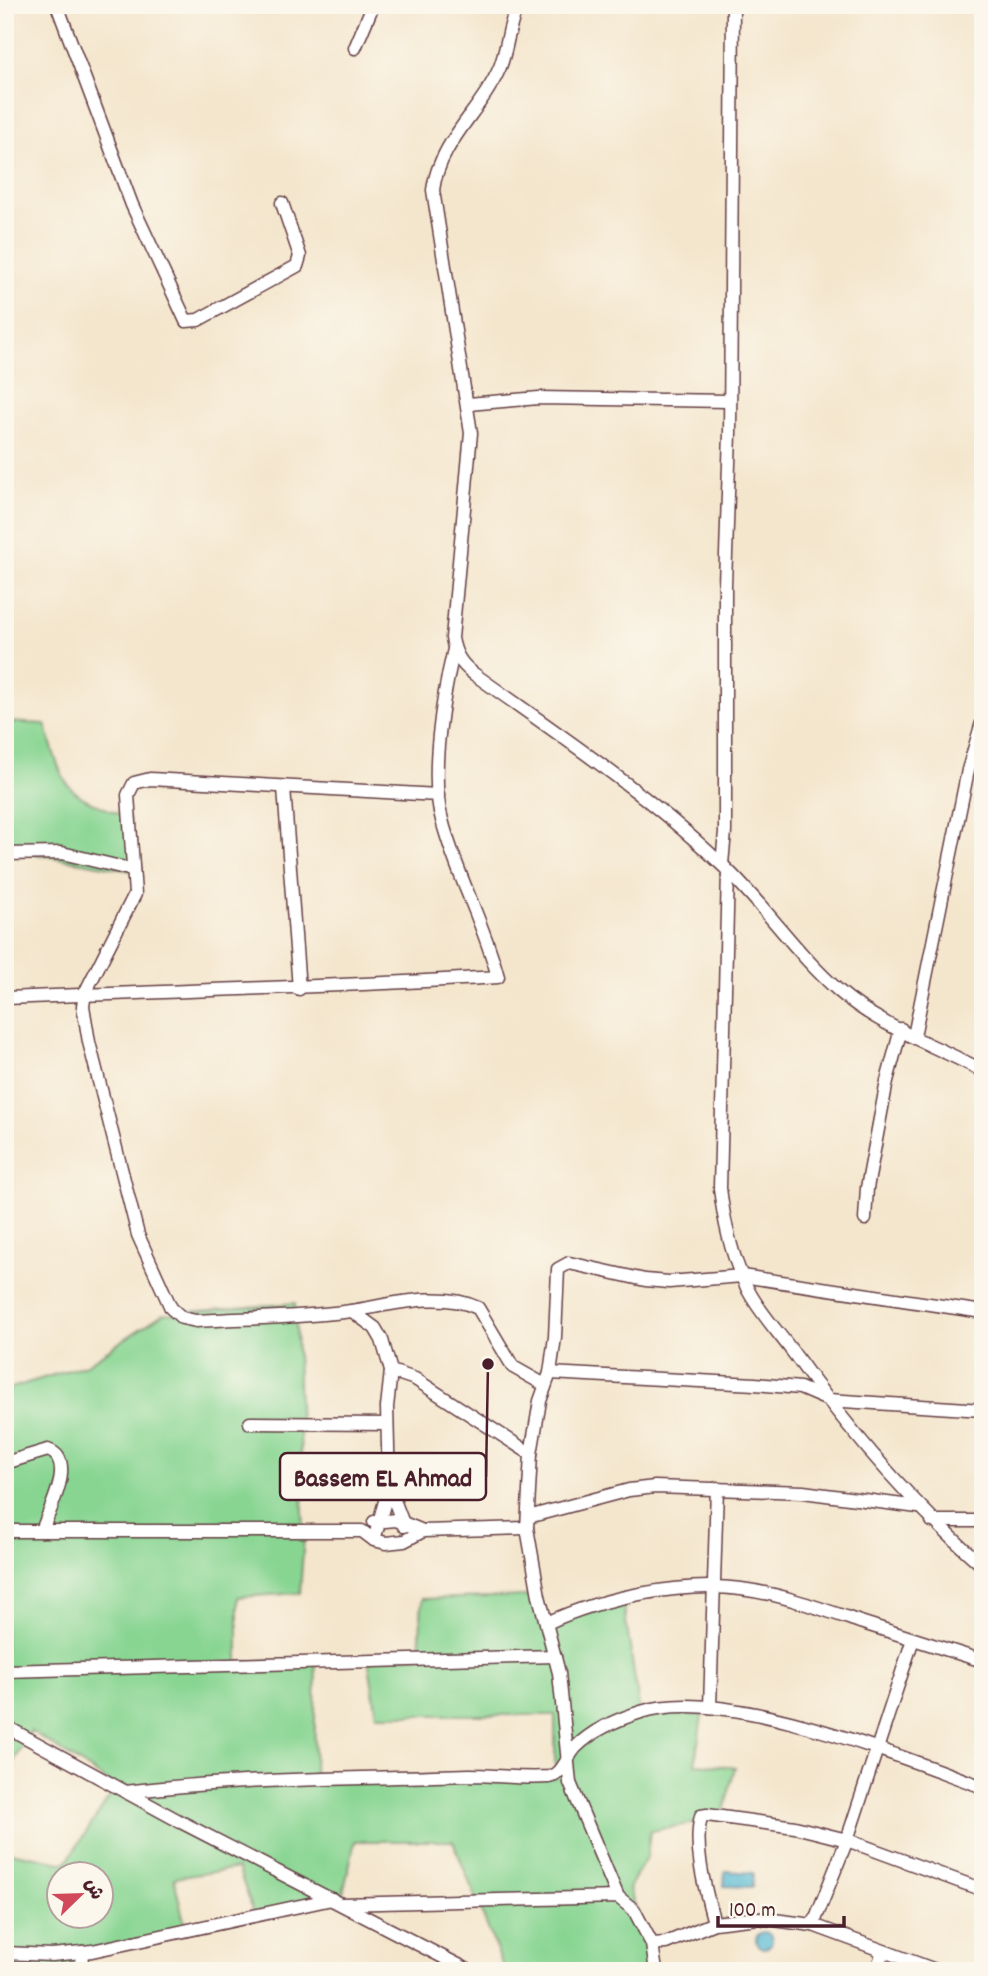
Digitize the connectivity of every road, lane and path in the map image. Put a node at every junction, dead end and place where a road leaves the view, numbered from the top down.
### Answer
1 (57, 5) edge
2 (373, 5) edge
3 (518, 5) edge
4 (733, 5) edge
5 (355, 48) dead end
6 (282, 203) dead end
7 (729, 401) junction
8 (468, 404) junction
9 (454, 649) junction
10 (983, 719) edge
11 (284, 788) junction
12 (438, 795) junction
13 (5, 854) edge
14 (725, 868) junction
15 (133, 870) junction
16 (299, 989) junction
17 (85, 993) junction
18 (5, 998) edge
19 (901, 1029) junction
20 (914, 1036) junction
21 (983, 1071) edge
22 (865, 1219) dead end
23 (742, 1276) junction
24 (352, 1311) junction
25 (983, 1312) edge
26 (391, 1371) junction
27 (548, 1379) junction
28 (828, 1400) junction
29 (983, 1410) edge
30 (250, 1423) dead end
31 (387, 1424) junction
32 (531, 1454) junction
33 (5, 1463) edge
34 (388, 1487) junction
35 (717, 1488) junction
36 (918, 1507) junction
37 (379, 1519) junction
38 (403, 1521) junction
39 (932, 1521) junction
40 (983, 1521) edge
41 (527, 1522) junction
42 (5, 1531) edge
43 (42, 1531) junction
44 (362, 1531) junction
45 (423, 1531) junction
46 (374, 1540) junction
47 (404, 1541) junction
48 (983, 1566) edge
49 (715, 1588) junction
50 (547, 1623) junction
51 (913, 1639) junction
52 (555, 1656) junction
53 (983, 1661) edge
54 (5, 1671) edge
55 (710, 1707) junction
56 (5, 1726) edge
57 (878, 1749) junction
58 (568, 1757) junction
59 (169, 1786) junction
60 (983, 1787) edge
61 (126, 1792) junction
62 (161, 1811) junction
63 (847, 1840) junction
64 (983, 1890) edge
65 (618, 1897) junction
66 (337, 1901) junction
67 (714, 1923) junction
68 (813, 1925) junction
69 (652, 1944) junction
70 (82, 1952) junction
71 (5, 1953) edge
72 (882, 1953) junction
73 (81, 1971) edge
74 (470, 1971) edge
75 (656, 1971) edge
76 (877, 1971) edge
77 (938, 1971) edge

1 - 6 street
2 - 5 street
3 - 8 street
4 - 7 street
7 - 8 street
7 - 14 street
8 - 9 street
9 - 12 street
9 - 14 street
10 - 20 street
11 - 12 street
11 - 15 street
11 - 16 street
12 - 16 street
13 - 15 street
14 - 19 street
14 - 23 street
15 - 17 street
16 - 17 street
17 - 18 street
17 - 24 street
19 - 20 street
19 - 22 street
20 - 21 street
23 - 25 street
23 - 27 street
23 - 28 street
24 - 26 street
24 - 27 street
26 - 31 street
26 - 32 street
27 - 28 street
27 - 32 street
28 - 29 street
28 - 36 street
30 - 31 street
31 - 34 street
32 - 41 street
33 - 43 street
34 - 37 street
34 - 38 street
35 - 36 street
35 - 41 street
35 - 49 street
36 - 39 street
37 - 38 street
37 - 44 street
37 - 46 street
38 - 45 street
38 - 47 street
39 - 40 street
39 - 48 street
41 - 45 street
41 - 50 street
42 - 43 street
43 - 44 street
44 - 46 street
45 - 47 street
46 - 47 street
49 - 50 street
49 - 51 street
49 - 55 street
50 - 52 street
51 - 53 street
51 - 57 street
52 - 54 street
52 - 58 street
55 - 57 street
55 - 58 street
56 - 61 street
57 - 60 street
57 - 63 street
58 - 59 street
58 - 65 street
59 - 61 street
59 - 62 street
61 - 62 street
62 - 66 street
63 - 64 street
63 - 67 street
63 - 68 street
65 - 66 street
65 - 69 street
66 - 70 street
66 - 74 street
67 - 68 street
67 - 69 street
68 - 72 street
69 - 75 street
70 - 71 street
70 - 73 street
72 - 76 street
72 - 77 street

